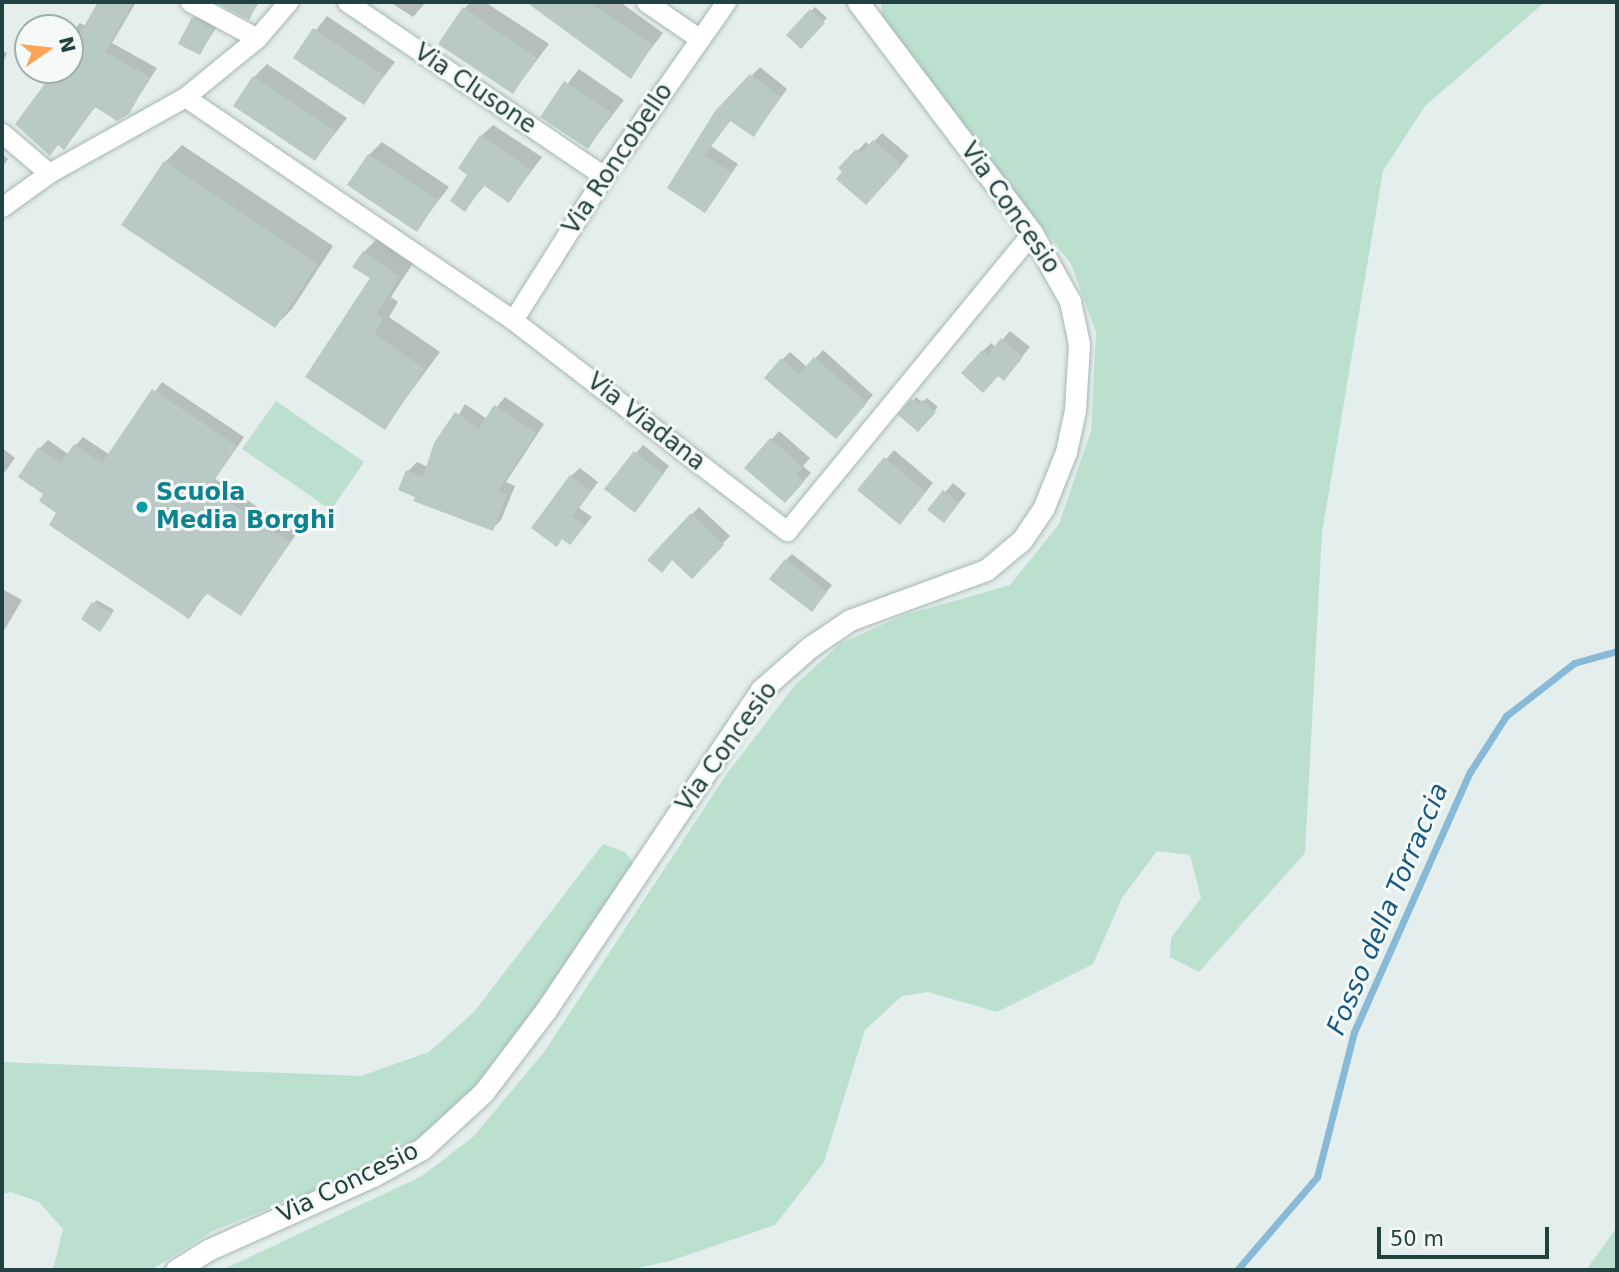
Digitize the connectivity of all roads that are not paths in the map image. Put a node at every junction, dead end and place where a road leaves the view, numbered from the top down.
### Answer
1 (190, 2) edge
2 (288, 2) edge
3 (347, 2) edge
4 (646, 2) edge
5 (726, 2) edge
6 (858, 2) edge
7 (257, 38) junction
8 (700, 39) junction
9 (185, 97) junction
10 (2, 133) edge
11 (49, 173) junction
12 (604, 176) junction
13 (2, 207) edge
14 (1032, 233) junction
15 (513, 320) junction
16 (176, 1270) edge

1 - 7 street
2 - 7 street
3 - 12 street, Via Clusone
4 - 8 street
5 - 8 street, Via Roncobello
6 - 14 street, Via Concesio
7 - 9 street
8 - 12 street, Via Roncobello
9 - 11 street
9 - 15 street, Via Viadana
10 - 11 street
11 - 13 street
12 - 15 street, Via Roncobello
14 - 15 street, Via Viadana
14 - 16 street, Via Concesio

